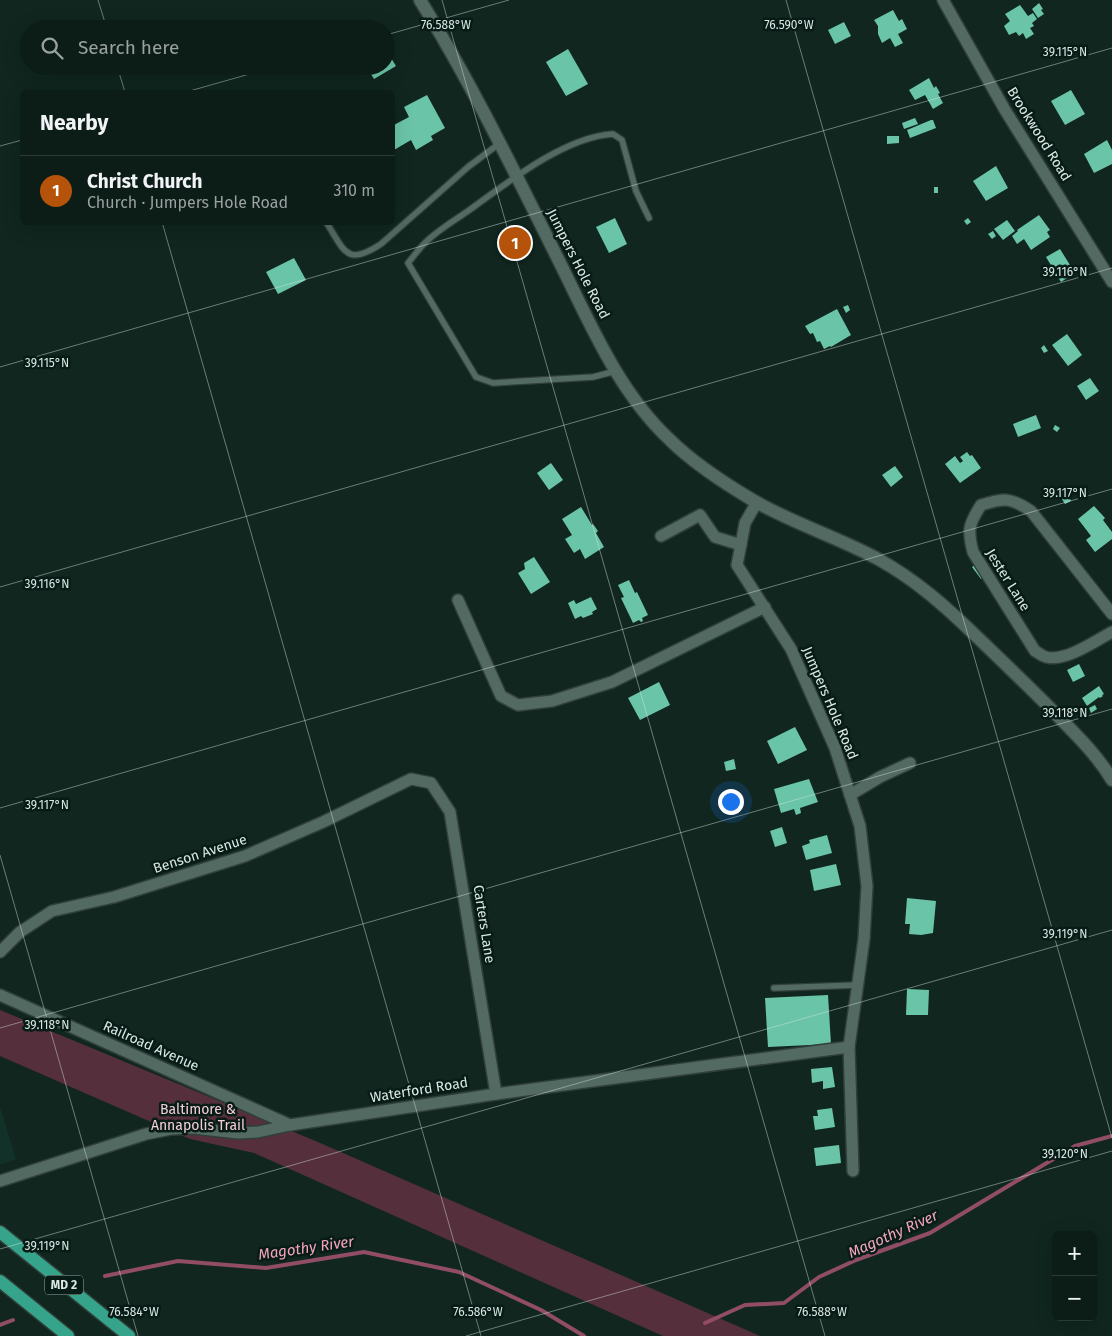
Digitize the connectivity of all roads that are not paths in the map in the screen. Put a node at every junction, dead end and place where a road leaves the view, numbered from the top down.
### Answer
1 (420, 0) edge
2 (942, 0) edge
3 (500, 144) junction
4 (516, 176) junction
5 (649, 218) dead end
6 (328, 225) edge
7 (1112, 282) edge
8 (616, 371) junction
9 (757, 502) junction
10 (661, 536) dead end
11 (741, 545) junction
12 (458, 600) dead end
13 (765, 607) junction
14 (1112, 614) edge
15 (1112, 632) edge
16 (910, 762) dead end
17 (412, 779) joint
18 (1112, 780) edge
19 (850, 795) junction
20 (0, 952) edge
21 (858, 985) junction
22 (774, 988) dead end
23 (0, 995) edge
24 (849, 1048) junction
25 (496, 1094) junction
26 (290, 1125) junction
27 (853, 1171) dead end
28 (0, 1182) edge
29 (0, 1232) edge
30 (0, 1281) edge
31 (68, 1336) edge
32 (129, 1336) edge

1 - 3 main road, Jumpers Hole Road
2 - 7 street, Brookwood Road
3 - 4 main road, Jumpers Hole Road
3 - 6 lane
4 - 5 lane
4 - 8 main road, Jumpers Hole Road
4 - 8 lane
8 - 9 main road, Jumpers Hole Road
9 - 11 street, Jumpers Hole Road
9 - 18 main road, Jumpers Hole Road
10 - 11 street
11 - 13 street, Jumpers Hole Road
12 - 13 street
13 - 19 street, Jumpers Hole Road
14 - 15 street, Jester Lane
16 - 19 street
17 - 20 street, Benson Avenue
17 - 25 street, Carters Lane
19 - 21 street, Jumpers Hole Road
21 - 22 lane
21 - 24 street, Jumpers Hole Road
23 - 26 street, Railroad Avenue
24 - 25 street, Waterford Road
24 - 27 street, Jumpers Hole Road
25 - 26 street, Waterford Road
26 - 28 street, Waterford Road
29 - 32 main road, MD 2
30 - 31 main road, MD 2

